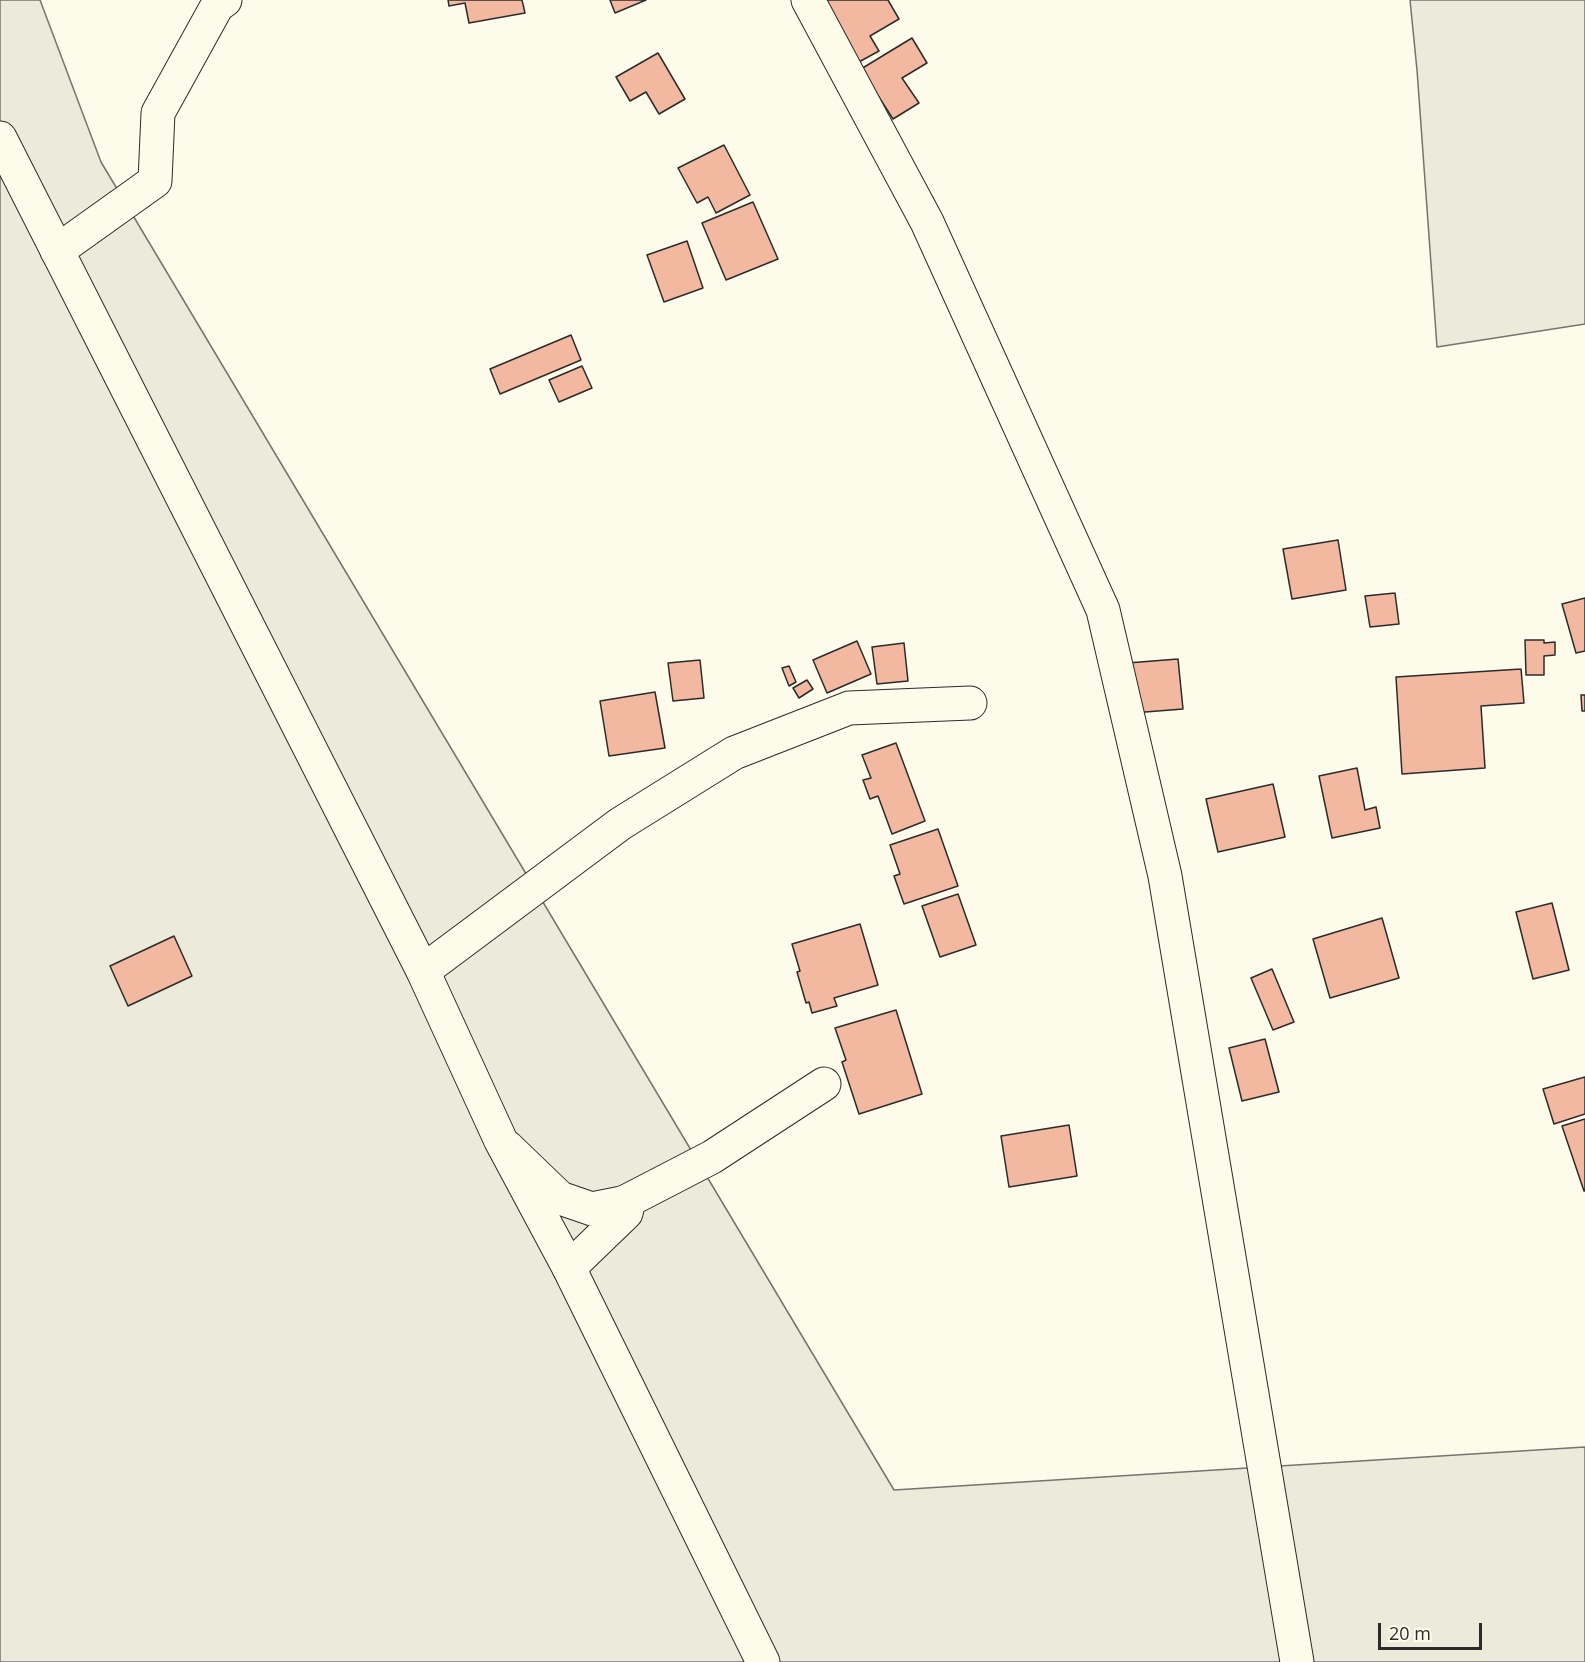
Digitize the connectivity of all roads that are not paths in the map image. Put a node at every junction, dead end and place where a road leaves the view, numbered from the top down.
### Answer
1 (225, 0) edge
2 (808, 0) edge
3 (0, 138) edge
4 (57, 250) junction
5 (970, 704) dead end
6 (423, 971) junction
7 (824, 1084) dead end
8 (501, 1141) junction
9 (629, 1200) junction
10 (569, 1268) junction
11 (763, 1662) edge
12 (1297, 1662) edge

1 - 4 street
2 - 12 street
3 - 4 street
4 - 6 street
5 - 6 street
6 - 8 street
7 - 9 street
8 - 9 street
8 - 10 street
9 - 10 street
10 - 11 street

